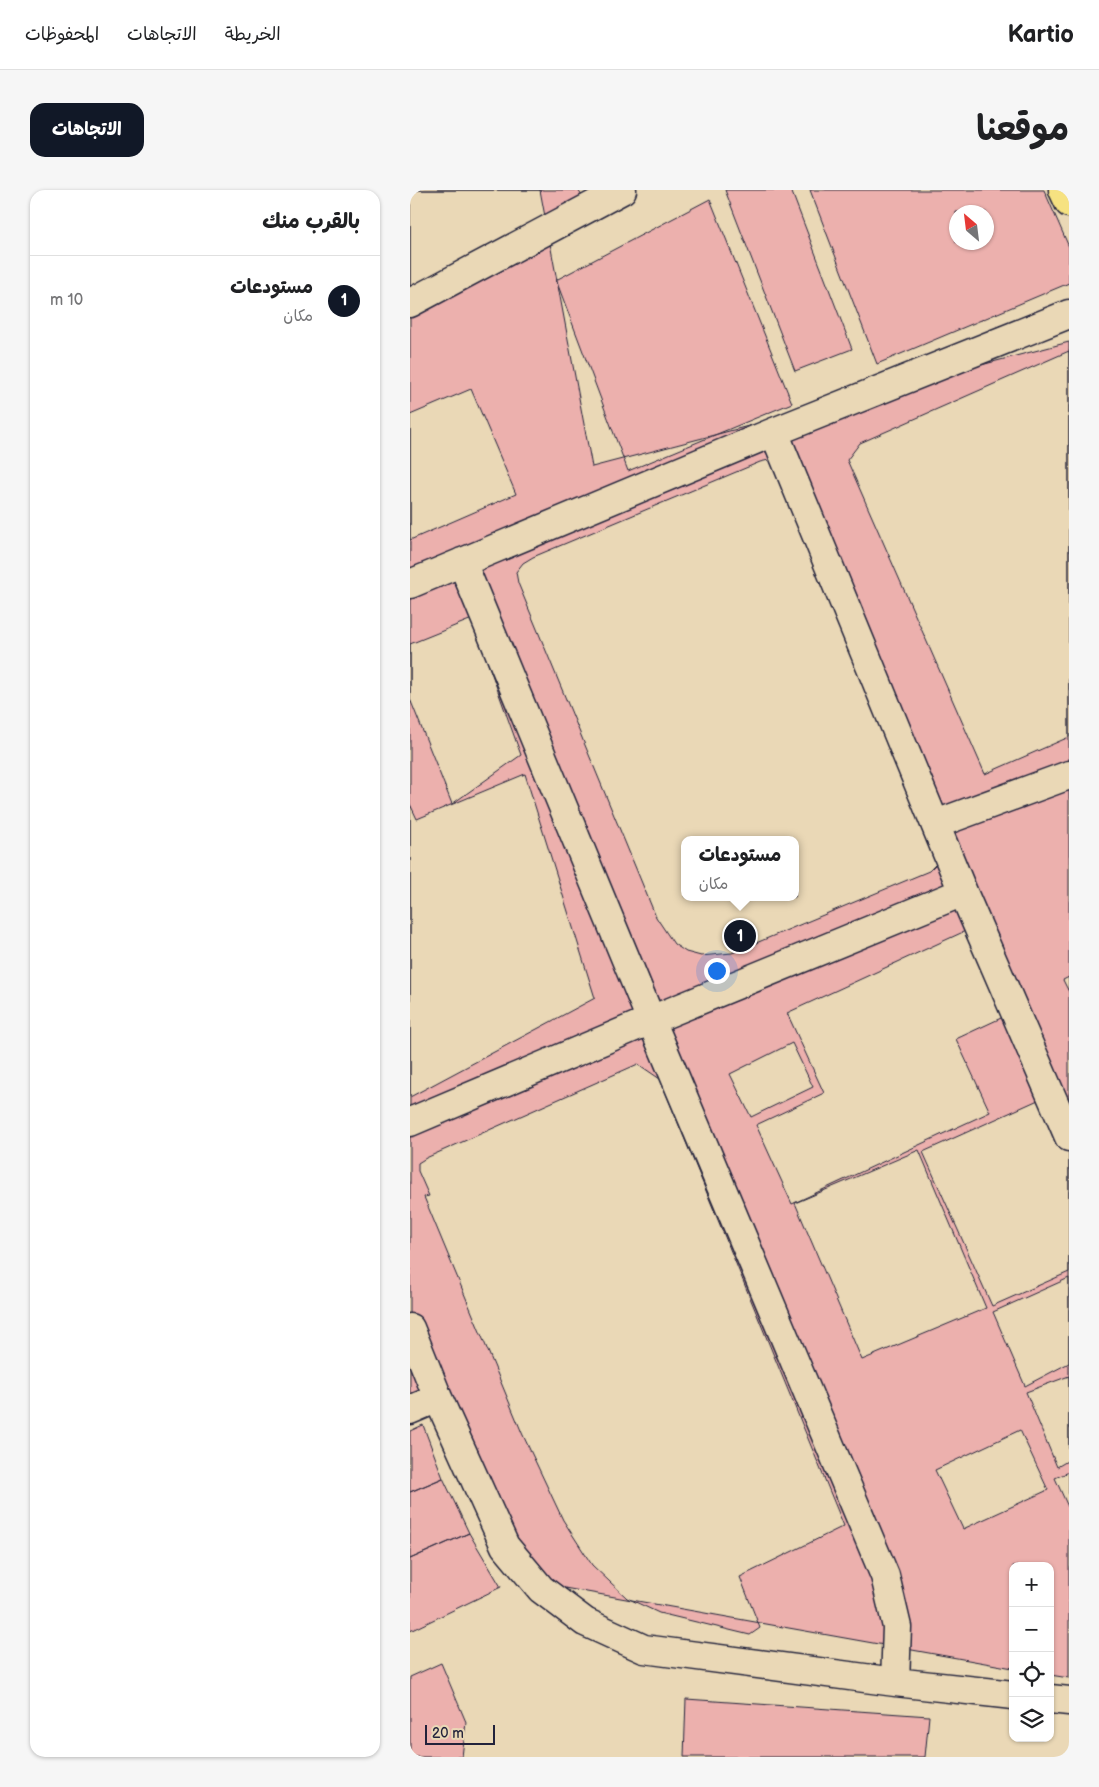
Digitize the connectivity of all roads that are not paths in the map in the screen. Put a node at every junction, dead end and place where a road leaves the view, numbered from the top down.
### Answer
1 (1063, 190) edge
2 (605, 194) edge
3 (1069, 203) edge
4 (410, 303) edge
5 (1069, 314) edge
6 (774, 432) junction
7 (462, 562) junction
8 (410, 584) edge
9 (1069, 775) edge
10 (936, 824) junction
11 (963, 892) junction
12 (650, 1020) junction
13 (410, 1122) edge
14 (1069, 1137) edge
15 (410, 1328) edge
16 (438, 1398) junction
17 (410, 1410) edge
18 (895, 1682) junction
19 (1009, 1695) edge
20 (1054, 1699) edge
21 (1069, 1701) edge

1 - 3 main road
2 - 4 street
5 - 6 street
6 - 7 street
6 - 10 street
7 - 8 street
7 - 12 street
9 - 10 street
10 - 11 street
11 - 12 street
11 - 14 street
12 - 13 street
12 - 18 street
15 - 16 street
16 - 17 street
16 - 18 street
18 - 19 street
20 - 21 street

